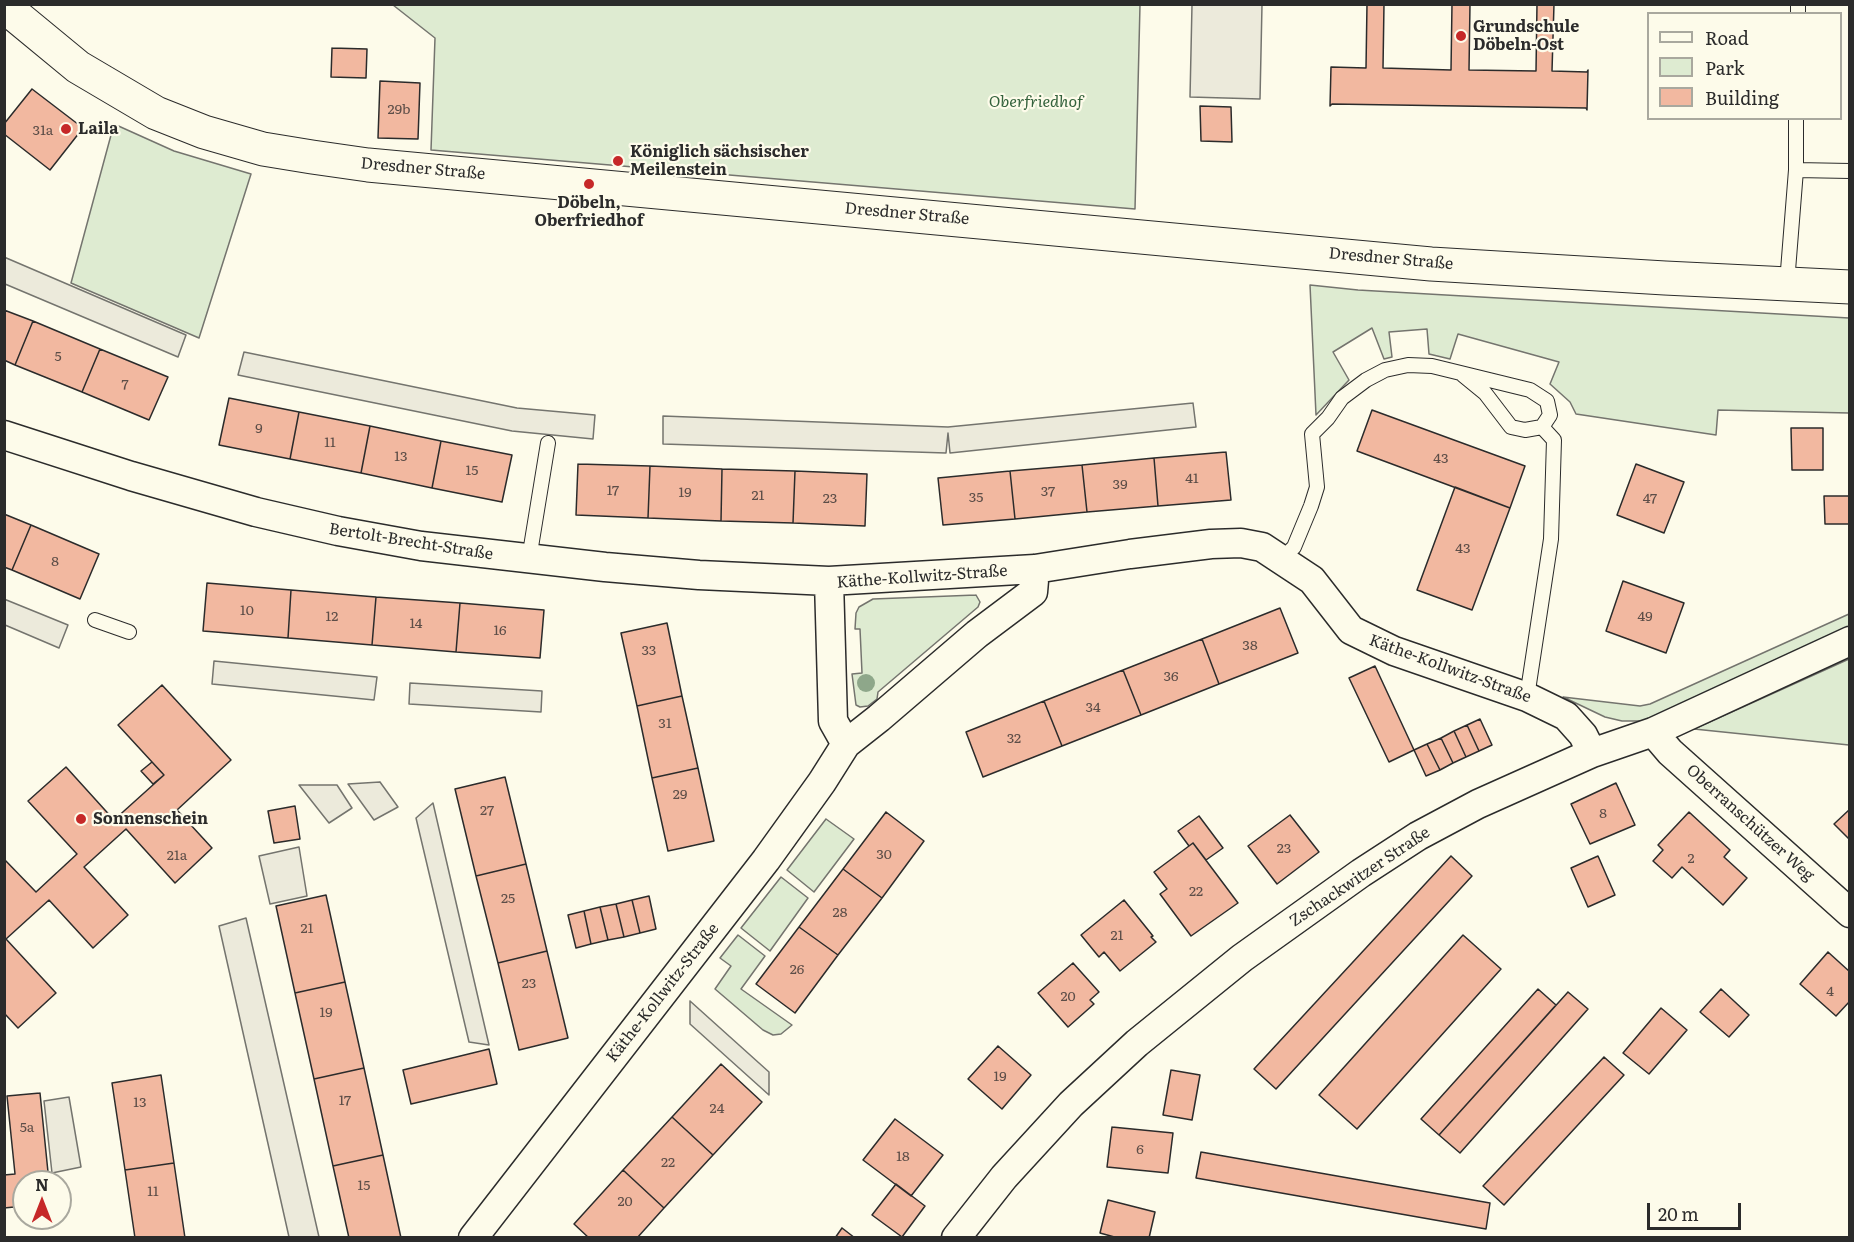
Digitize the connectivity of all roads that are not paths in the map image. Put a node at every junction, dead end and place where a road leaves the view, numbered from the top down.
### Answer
1 (4, 6) edge
2 (1796, 120) edge
3 (1796, 170) junction
4 (1850, 171) edge
5 (1787, 284) junction
6 (1850, 286) edge
7 (1463, 375) junction
8 (1542, 427) junction
9 (4, 435) edge
10 (548, 443) dead end
11 (1282, 559) junction
12 (529, 560) junction
13 (1035, 569) junction
14 (830, 581) junction
15 (95, 620) dead end
16 (129, 632) dead end
17 (1850, 641) edge
18 (1527, 697) junction
19 (1653, 732) junction
20 (846, 744) junction
21 (1592, 753) junction
22 (1850, 913) edge
23 (473, 1238) edge
24 (956, 1238) edge

1 - 5 main road, Dresdner Straße
2 - 3 lane
3 - 4 lane
3 - 5 lane
5 - 6 main road, Dresdner Straße
7 - 8 lane
7 - 8 lane
7 - 11 lane
8 - 18 lane
9 - 12 street, Bertolt-Brecht-Straße
10 - 12 lane
11 - 13 street, Käthe-Kollwitz-Straße
11 - 18 street, Käthe-Kollwitz-Straße
12 - 14 street, Bertolt-Brecht-Straße
13 - 14 street, Käthe-Kollwitz-Straße
13 - 20 street, Käthe-Kollwitz-Straße
14 - 20 street, Käthe-Kollwitz-Straße
15 - 16 lane
17 - 19 street, Zschackwitzer Straße
18 - 21 street, Käthe-Kollwitz-Straße
19 - 21 street, Zschackwitzer Straße
19 - 22 street, Oberranschützer Weg
20 - 23 street, Käthe-Kollwitz-Straße
21 - 24 street, Zschackwitzer Straße

